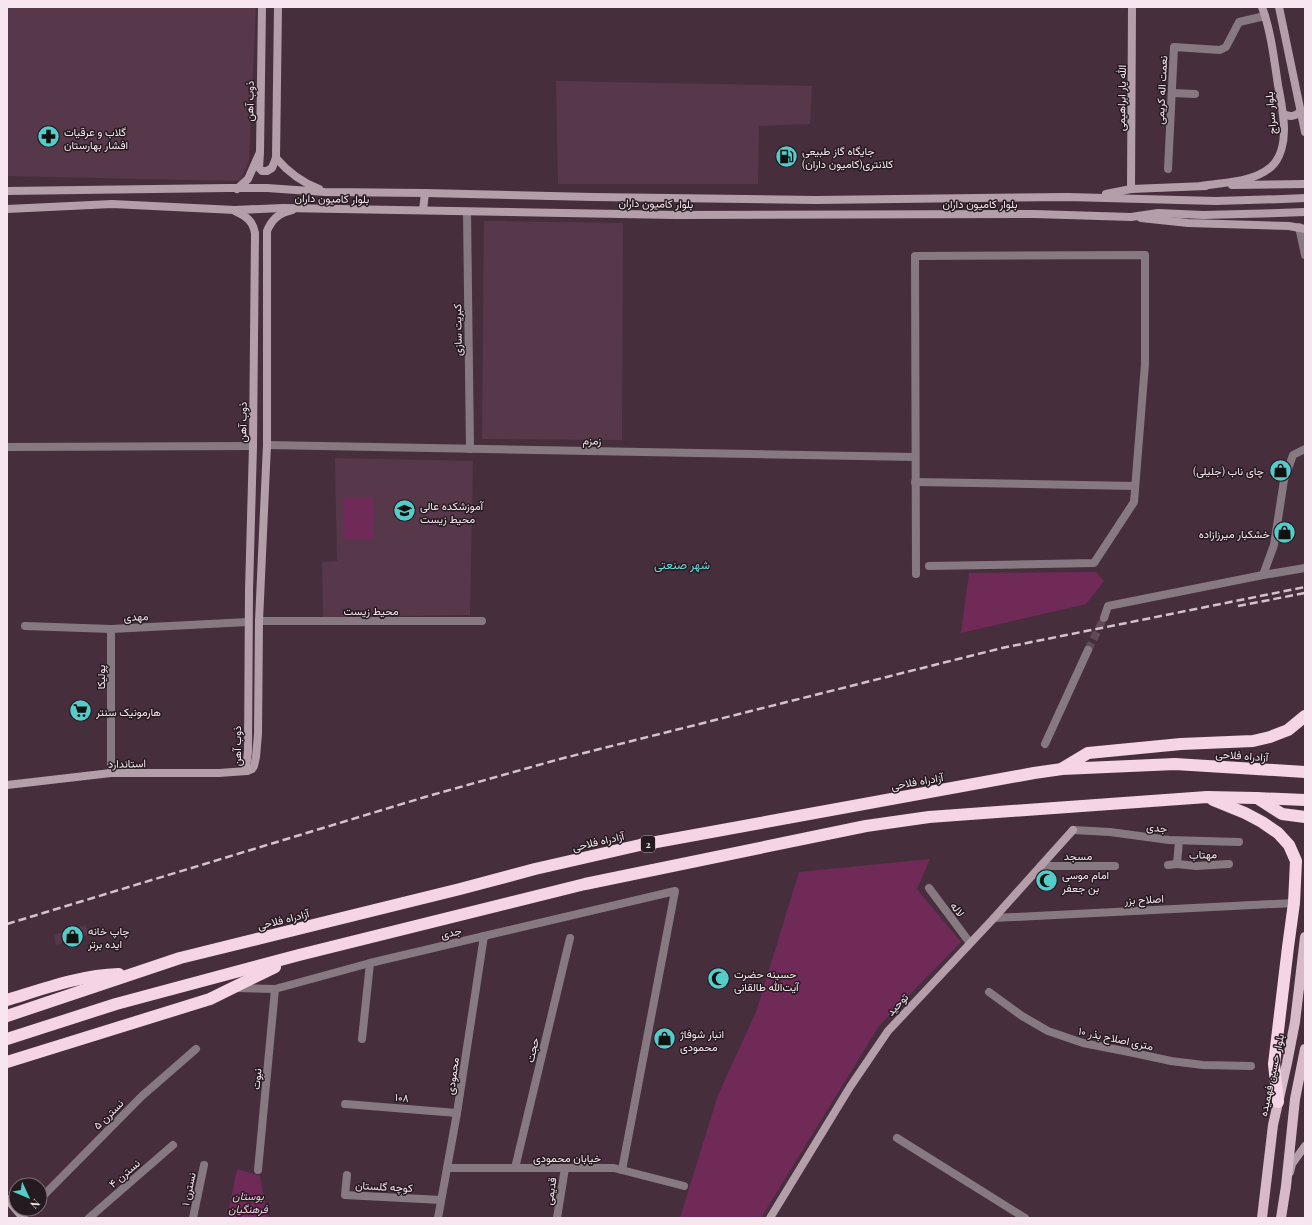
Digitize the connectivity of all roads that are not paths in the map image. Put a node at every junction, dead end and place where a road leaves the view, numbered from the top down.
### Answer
1 (262, 7) edge
2 (278, 7) edge
3 (1132, 7) edge
4 (1262, 7) edge
5 (1279, 7) edge
6 (1265, 16) junction
7 (1172, 93) junction
8 (1195, 94) dead end
9 (1301, 111) junction
10 (1283, 114) junction
11 (1305, 132) edge
12 (260, 152) junction
13 (276, 158) junction
14 (1168, 169) dead end
15 (1305, 184) edge
16 (1201, 186) junction
17 (237, 189) junction
18 (1131, 189) junction
19 (7, 191) edge
20 (325, 192) junction
21 (425, 192) junction
22 (1087, 197) junction
23 (1305, 198) edge
24 (7, 208) edge
25 (296, 208) junction
26 (235, 210) junction
27 (424, 210) junction
28 (467, 212) junction
29 (1305, 212) edge
30 (1131, 217) junction
31 (1302, 228) edge
32 (1305, 255) edge
33 (268, 444) junction
34 (253, 446) junction
35 (7, 447) edge
36 (470, 448) junction
37 (1305, 449) edge
38 (916, 457) junction
39 (916, 482) junction
40 (1135, 486) junction
41 (929, 566) dead end
42 (1305, 568) edge
43 (916, 574) dead end
44 (1262, 575) junction
45 (1104, 618) tunnel mouth
46 (259, 621) junction
47 (482, 621) dead end
48 (248, 622) junction
49 (25, 626) dead end
50 (111, 628) junction
51 (1088, 650) tunnel mouth
52 (1305, 716) edge
53 (1045, 744) dead end
54 (1062, 769) junction
55 (247, 771) junction
56 (1305, 772) edge
57 (111, 773) junction
58 (8, 784) edge
59 (1207, 797) junction
60 (1256, 798) junction
61 (1305, 800) edge
62 (1305, 817) edge
63 (1073, 830) joint
64 (1179, 840) junction
65 (1239, 842) dead end
66 (1177, 864) junction
67 (1229, 864) dead end
68 (1168, 865) dead end
69 (1041, 866) junction
70 (1115, 866) dead end
71 (929, 888) dead end
72 (1294, 903) junction
73 (994, 918) junction
74 (484, 936) junction
75 (1305, 937) edge
76 (570, 938) dead end
77 (970, 943) junction
78 (299, 955) junction
79 (370, 963) junction
80 (132, 974) junction
81 (233, 988) junction
82 (275, 989) junction
83 (989, 992) dead end
84 (7, 1000) edge
85 (7, 1016) edge
86 (7, 1039) edge
87 (362, 1039) dead end
88 (196, 1049) dead end
89 (1305, 1049) edge
90 (7, 1062) edge
91 (1251, 1066) dead end
92 (1278, 1102) junction
93 (345, 1104) dead end
94 (457, 1113) junction
95 (897, 1138) dead end
96 (174, 1145) dead end
97 (1305, 1146) edge
98 (204, 1165) dead end
99 (447, 1168) junction
100 (515, 1168) junction
101 (565, 1168) junction
102 (258, 1170) dead end
103 (622, 1170) junction
104 (347, 1175) dead end
105 (684, 1186) dead end
106 (1286, 1186) junction
107 (48, 1191) edge
108 (441, 1200) junction
109 (89, 1218) edge
110 (193, 1218) edge
111 (438, 1218) edge
112 (557, 1218) edge
113 (770, 1218) edge
114 (1025, 1218) edge
115 (1262, 1218) edge
116 (1281, 1218) edge

1 - 12 main road, ذوب آهن
2 - 13 main road
3 - 18 main road, الله یار ابراهیمی
4 - 6 main road, بلوار سراج
5 - 9 main road
6 - 7 street, نعمت اله کریمی
6 - 10 main road, بلوار سراج
7 - 8 street
7 - 14 street, نعمت اله کریمی
9 - 10 main road
9 - 11 main road
10 - 16 main road, بلوار سراج
12 - 13 main road
12 - 17 main road, ذوب آهن
13 - 20 main road
15 - 16 main road
16 - 18 main road
17 - 19 main road, بلوار کامیون داران
17 - 20 main road, بلوار کامیون داران
18 - 22 main road
20 - 21 main road, بلوار کامیون داران
21 - 22 main road, بلوار کامیون داران
21 - 27 main road
22 - 23 main road, بلوار کامیون داران
24 - 26 main road, بلوار کامیون داران
25 - 26 main road, بلوار کامیون داران
25 - 27 main road, بلوار کامیون داران
25 - 33 main road, ذوب آهن
26 - 34 main road, ذوب آهن
27 - 28 main road, بلوار کامیون داران
28 - 30 main road, بلوار کامیون داران
28 - 36 street, کبریت سازی
29 - 30 main road, بلوار کامیون داران
30 - 31 main road
31 - 32 street
33 - 36 street, زمزم
33 - 46 main road, ذوب آهن
34 - 35 street
34 - 48 main road, ذوب آهن
36 - 38 street, زمزم
37 - 44 street
38 - 39 street
38 - 40 street
39 - 40 street
39 - 43 street
40 - 41 street
42 - 44 street
44 - 45 street
46 - 47 street, محیط زیست
46 - 55 main road, ذوب آهن
48 - 50 street, مهدی
48 - 55 main road, ذوب آهن
49 - 50 street, مهدی
50 - 57 street, پولیکا
51 - 53 street
52 - 54 highway
54 - 56 highway, آزادراه فلاحی / 2
54 - 80 highway, آزادراه فلاحی / 2
55 - 57 main road, استاندارد
57 - 58 main road, استاندارد
59 - 60 highway
59 - 72 highway
59 - 78 highway
60 - 61 highway
60 - 62 highway
63 - 64 street, جدی
63 - 69 main road, توحید
64 - 65 street, جدی
64 - 66 street, مهتاب
66 - 67 street, مهتاب
66 - 68 street, مهتاب
69 - 70 street, مسجد
69 - 73 main road, توحید
71 - 77 street, لاله
72 - 73 street, اصلاح بزر
72 - 92 highway
73 - 77 main road, توحید
74 - 79 street, جدی
74 - 94 street, محمودی
74 - 103 street, جدی
75 - 92 main road, بلوار حسین فهمیده
76 - 100 street, حجت
77 - 113 main road, توحید
78 - 81 highway
78 - 86 highway
79 - 82 street, جدی
79 - 87 street
80 - 84 highway
80 - 85 highway, آزادراه فلاحی / 2
81 - 82 street, جدی
81 - 90 highway
82 - 102 street, نبوت
83 - 91 street, ۱۰ متری اصلاح بذر
88 - 107 street, نسترن ۵
89 - 106 main road
92 - 115 main road, بلوار حسین فهمیده
93 - 94 street, ۱۰۸
94 - 99 street, محمودی
95 - 114 street
96 - 109 street, نسترن ۴
97 - 106 main road
98 - 110 street, نسترن ۱
99 - 100 street, خیابان محمودی
99 - 108 street, محمودی
100 - 101 street, خیابان محمودی
101 - 103 street, خیابان محمودی
101 - 112 street, قدیمی
103 - 105 street, خیابان محمودی
104 - 108 street, کوچه گلستان
106 - 116 main road
108 - 111 street, محمودی

